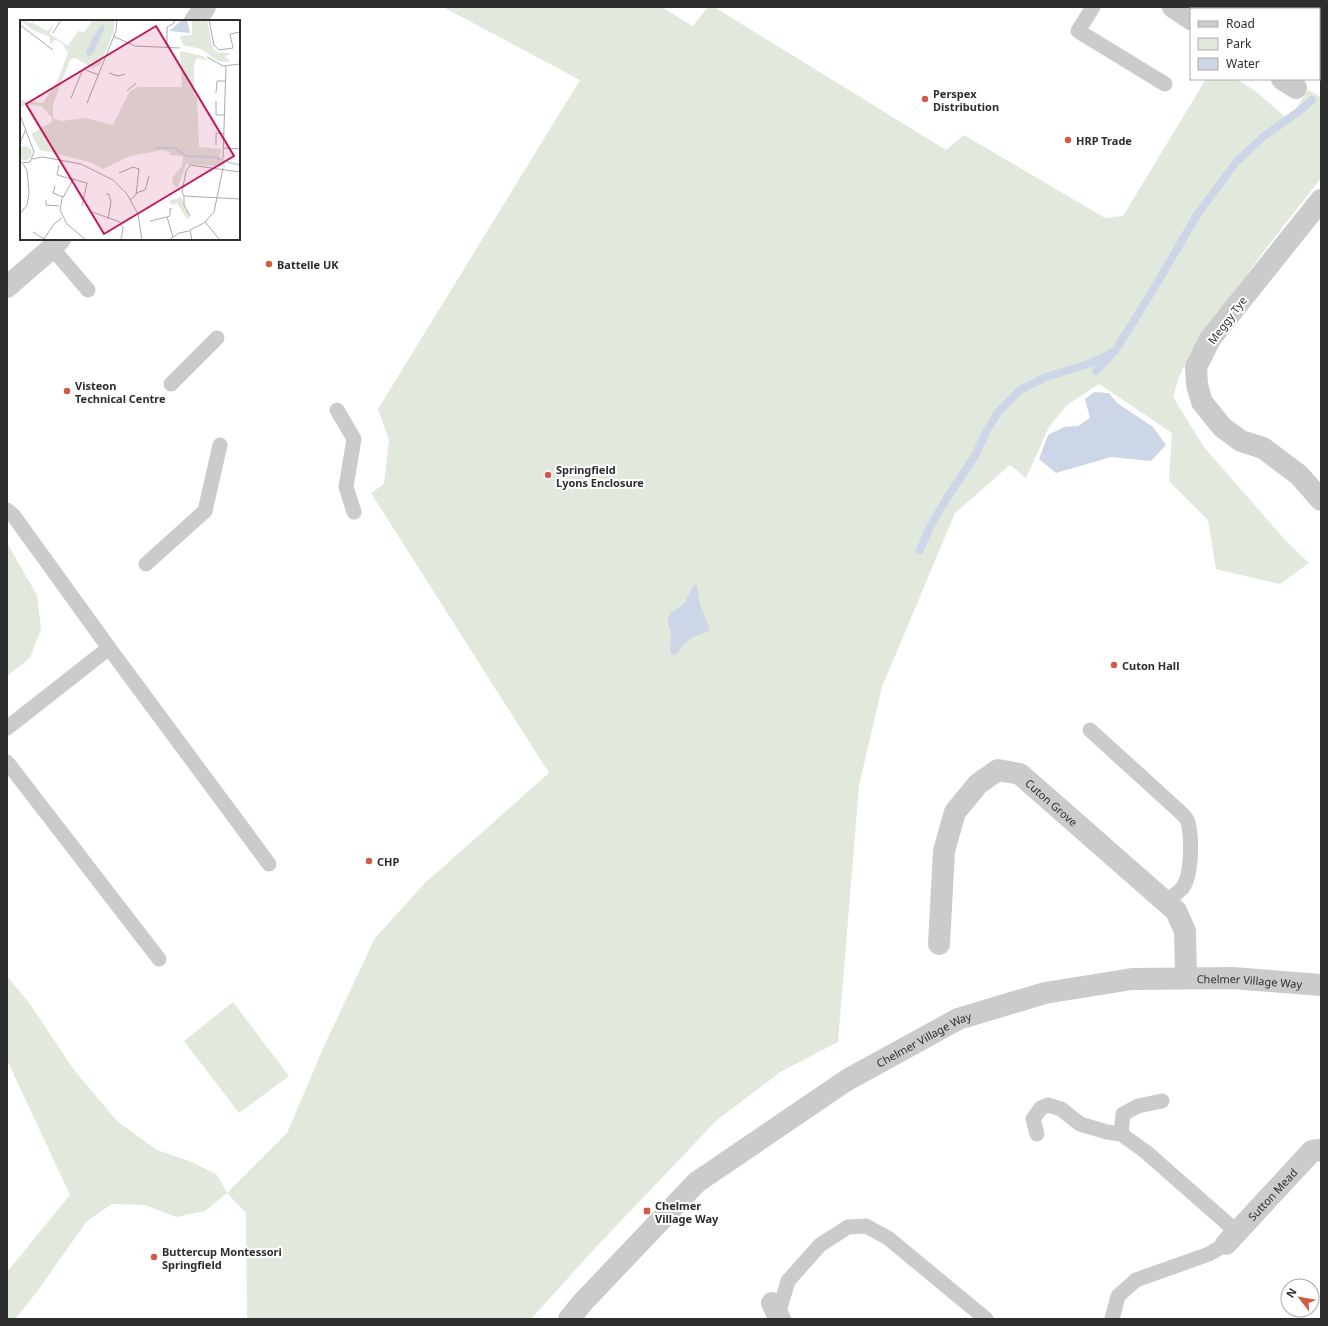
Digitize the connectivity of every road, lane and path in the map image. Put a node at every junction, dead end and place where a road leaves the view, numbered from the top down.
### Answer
1 (1093, 7) edge
2 (1173, 7) edge
3 (1190, 18) edge
4 (1165, 84) dead end
5 (1321, 200) edge
6 (56, 244) edge
7 (7, 287) edge
8 (88, 290) dead end
9 (217, 338) dead end
10 (171, 384) dead end
11 (336, 410) dead end
12 (220, 445) dead end
13 (1321, 500) edge
14 (7, 510) edge
15 (354, 512) dead end
16 (146, 564) dead end
17 (109, 648) junction
18 (7, 728) edge
19 (1090, 730) dead end
20 (7, 762) edge
21 (269, 864) dead end
22 (1165, 901) junction
23 (939, 944) dead end
24 (159, 959) dead end
25 (1186, 978) junction
26 (1321, 985) edge
27 (1162, 1101) dead end
28 (1037, 1134) dead end
29 (1121, 1134) junction
30 (1321, 1150) edge
31 (1231, 1238) junction
32 (775, 1314) edge
33 (569, 1319) edge
34 (986, 1319) edge
35 (1112, 1319) edge

1 - 4 lane
2 - 3 street
5 - 13 street, Meggy Tye
6 - 7 street
6 - 8 lane
9 - 10 lane
11 - 15 lane
12 - 16 lane
14 - 17 lane
17 - 18 lane
17 - 21 lane
19 - 22 lane
20 - 24 lane
22 - 23 street, Cuton Grove
22 - 25 street, Cuton Grove
25 - 26 street, Chelmer Village Way
25 - 33 street, Chelmer Village Way
27 - 29 lane
28 - 29 lane
29 - 31 lane
30 - 31 street, Sutton Mead
31 - 35 lane
32 - 34 lane

